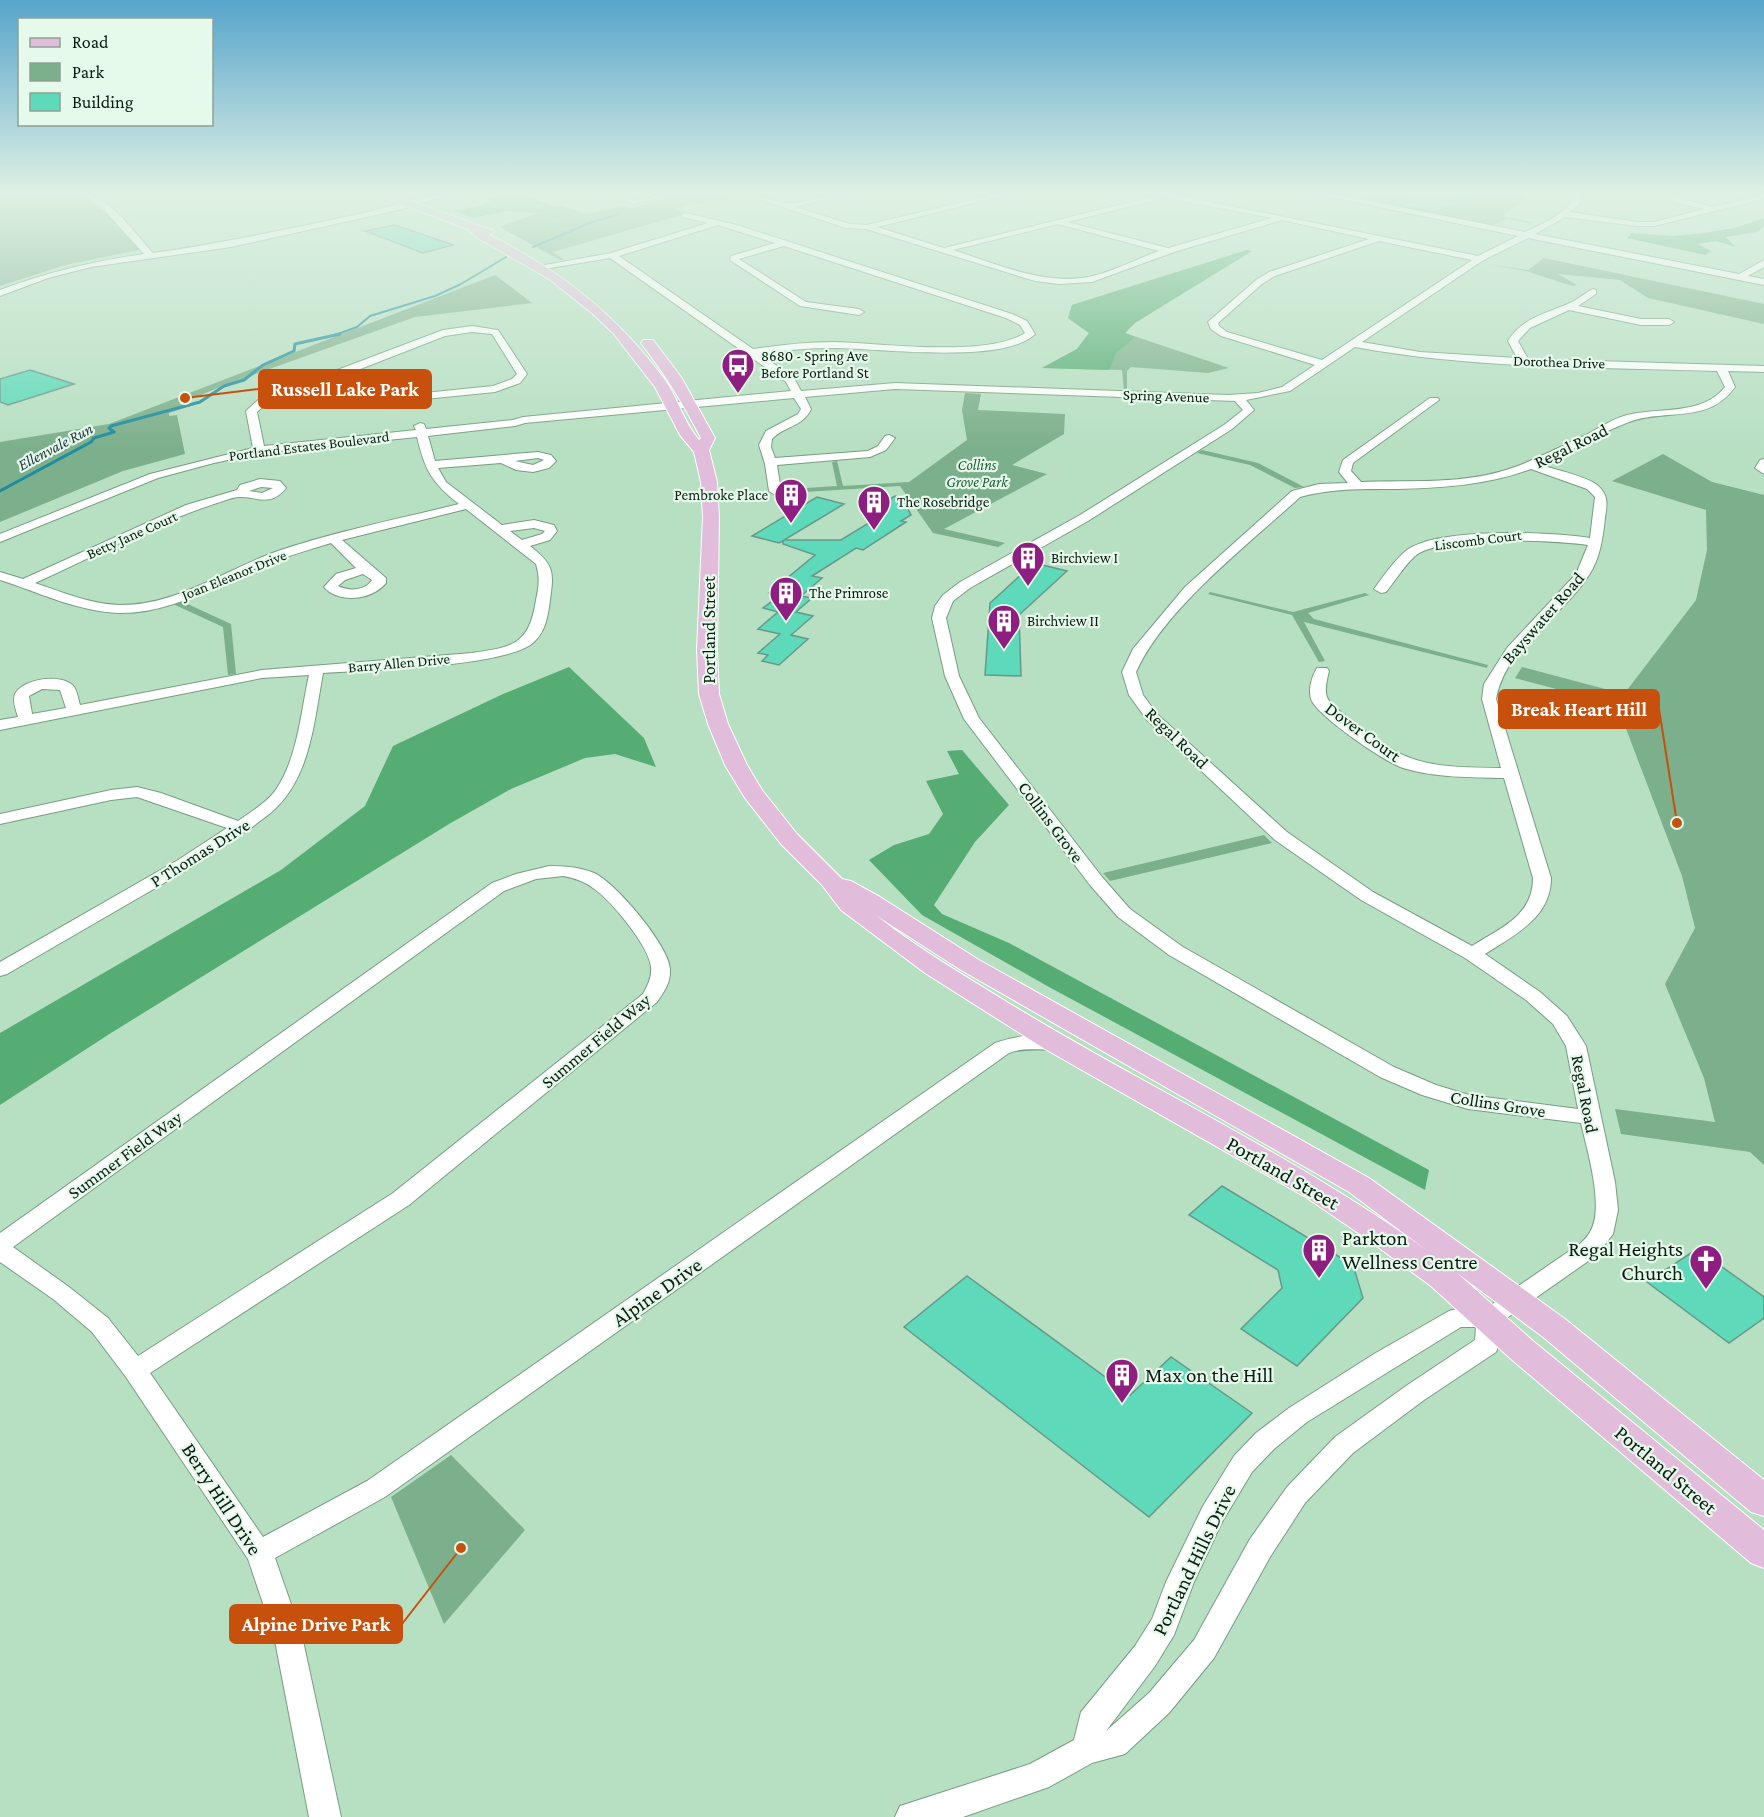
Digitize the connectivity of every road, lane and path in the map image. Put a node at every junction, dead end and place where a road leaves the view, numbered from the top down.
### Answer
1 (42, 279) edge
2 (561, 279) edge
3 (567, 279) edge
4 (647, 279) edge
5 (763, 279) edge
6 (893, 279) edge
7 (1037, 279) edge
8 (1092, 279) edge
9 (1264, 279) edge
10 (1450, 279) edge
11 (1744, 279) edge
12 (1764, 282) edge
13 (1593, 292) dead end
14 (0, 293) edge
15 (1569, 307) junction
16 (860, 312) dead end
17 (1669, 322) dead end
18 (1356, 344) junction
19 (753, 352) junction
20 (1524, 361) junction
21 (1324, 364) junction
22 (1719, 367) junction
23 (1764, 369) edge
24 (299, 389) junction
25 (799, 393) junction
26 (1238, 398) junction
27 (1434, 400) dead end
28 (691, 403) junction
29 (673, 405) junction
30 (421, 429) junction
31 (889, 438) dead end
32 (258, 448) junction
33 (701, 450) junction
34 (503, 459) dead end
35 (770, 462) junction
36 (1764, 462) edge
37 (431, 465) junction
38 (1531, 465) junction
39 (1764, 470) edge
40 (1357, 485) junction
41 (775, 491) dead end
42 (242, 492) dead end
43 (468, 505) junction
44 (0, 530) edge
45 (499, 530) junction
46 (0, 538) edge
47 (334, 540) junction
48 (1593, 542) junction
49 (520, 546) junction
50 (365, 569) dead end
51 (0, 576) edge
52 (26, 584) junction
53 (1381, 589) dead end
54 (317, 669) junction
55 (1322, 671) dead end
56 (74, 710) junction
57 (26, 719) junction
58 (0, 724) edge
59 (1509, 773) junction
60 (0, 819) edge
61 (242, 828) junction
62 (830, 880) junction
63 (1472, 954) junction
64 (0, 970) edge
65 (1054, 1043) junction
66 (1589, 1118) junction
67 (0, 1245) edge
68 (0, 1250) edge
69 (1516, 1299) junction
70 (1489, 1318) junction
71 (135, 1370) junction
72 (1764, 1501) edge
73 (1764, 1552) edge
74 (260, 1553) junction
75 (1088, 1749) junction
76 (325, 1817) edge
77 (911, 1817) edge

1 - 14 street
2 - 29 main road, Portland Street
3 - 28 main road, Portland Street
4 - 19 street
5 - 16 street
6 - 19 street
7 - 8 street
9 - 21 street
10 - 18 street, Spring Avenue
11 - 12 street
13 - 15 street
15 - 17 street
15 - 20 street
18 - 20 street, Dorothea Drive
18 - 21 street, Spring Avenue
19 - 25 street
20 - 22 street, Dorothea Drive
21 - 26 street, Spring Avenue
22 - 23 street, Dorothea Drive
22 - 38 street, Regal Road
24 - 24 street
24 - 32 street
25 - 26 street, Spring Avenue
25 - 28 street, Spring Avenue
25 - 35 street
26 - 66 street, Collins Grove
27 - 40 street
28 - 29 street, Portland Estates Boulevard
28 - 33 main road, Portland Street
29 - 30 street, Portland Estates Boulevard
29 - 33 main road, Portland Street
30 - 32 street, Portland Estates Boulevard
30 - 37 street, Barry Allen Drive
31 - 35 street
32 - 44 street, Portland Estates Boulevard
32 - 46 street, Portland Estates Boulevard
33 - 62 main road, Portland Street
34 - 37 street
35 - 41 street
36 - 39 street
37 - 43 street, Barry Allen Drive
38 - 40 street, Regal Road
38 - 48 street, Bayswater Road
40 - 63 street, Regal Road
42 - 52 street, Betty Jane Court
43 - 45 street, Barry Allen Drive
43 - 47 street, Joan Eleanor Drive
45 - 49 street, Barry Allen Drive
45 - 49 street
47 - 50 street
47 - 52 street, Joan Eleanor Drive
48 - 53 street, Liscomb Court
48 - 59 street, Bayswater Road
49 - 54 street, Barry Allen Drive
51 - 52 street, Joan Eleanor Drive
54 - 56 street, Barry Allen Drive
54 - 61 street, P Thomas Drive
55 - 59 street, Dover Court
56 - 57 street, Barry Allen Drive
56 - 57 street
57 - 58 street, Barry Allen Drive
59 - 63 street, Bayswater Road
60 - 61 street
61 - 64 street, P Thomas Drive
62 - 65 main road, Portland Street
62 - 69 main road, Portland Street
63 - 66 street, Regal Road
65 - 70 main road, Portland Street
65 - 74 street, Alpine Drive
66 - 69 street, Regal Road
67 - 71 street, Summer Field Way
68 - 71 street, Berry Hill Drive
69 - 70 street
69 - 72 main road, Portland Street
70 - 73 main road, Portland Street
70 - 75 street
70 - 75 street, Portland Hills Drive
71 - 74 street, Berry Hill Drive
74 - 76 street, Berry Hill Drive
75 - 77 street

